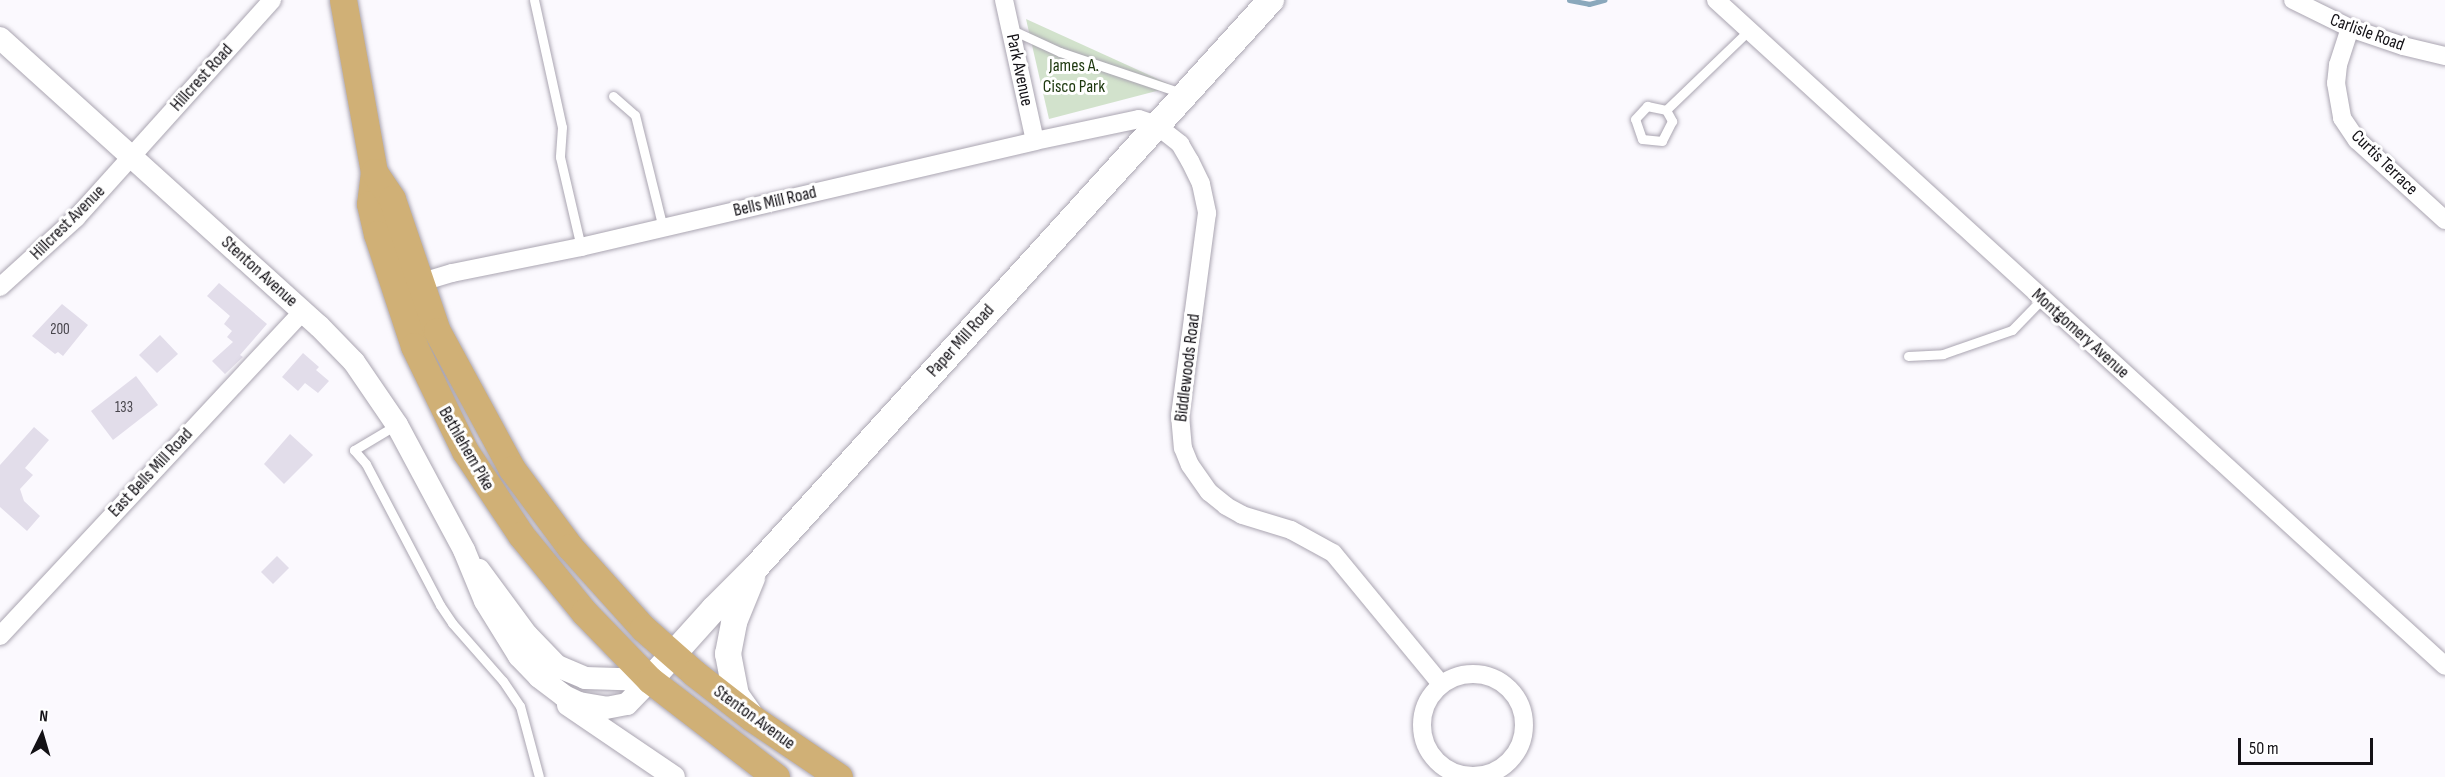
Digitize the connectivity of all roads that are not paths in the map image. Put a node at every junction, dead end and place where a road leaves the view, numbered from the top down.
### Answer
1 (273, 0) edge
2 (343, 0) edge
3 (534, 0) edge
4 (1004, 0) edge
5 (1271, 0) edge
6 (1716, 0) edge
7 (2293, 0) edge
8 (2349, 28) junction
9 (1010, 29) junction
10 (1748, 31) junction
11 (0, 38) edge
12 (2445, 57) edge
13 (1185, 94) junction
14 (613, 96) dead end
15 (1666, 110) junction
16 (1156, 125) junction
17 (1035, 141) junction
18 (132, 157) junction
19 (374, 172) junction
20 (2445, 220) edge
21 (663, 228) junction
22 (581, 248) junction
23 (419, 283) junction
24 (0, 287) edge
25 (393, 291) junction
26 (2042, 299) junction
27 (303, 311) junction
28 (1908, 356) dead end
29 (397, 425) junction
30 (464, 550) junction
31 (756, 567) junction
32 (0, 636) edge
33 (672, 654) junction
34 (2445, 666) edge
35 (650, 680) junction
36 (1441, 684) junction
37 (550, 687) junction
38 (752, 718) junction
39 (768, 773) edge
40 (539, 777) edge
41 (674, 777) edge
42 (839, 777) edge

1 - 18 street, Hillcrest Road
2 - 19 main road, Bethlehem Pike
3 - 22 lane
4 - 9 street, Park Avenue
5 - 13 main road, Paper Mill Road
6 - 10 street, Montgomery Avenue
7 - 8 street, Carlisle Road
8 - 12 street, Carlisle Road
8 - 20 street, Curtis Terrace
9 - 13 lane
9 - 17 street, Park Avenue
10 - 15 lane
10 - 26 street, Montgomery Avenue
11 - 18 street, Stenton Avenue
13 - 16 main road, Paper Mill Road
14 - 21 lane
15 - 15 lane
16 - 17 street, Bells Mill Road
16 - 31 main road, Paper Mill Road
16 - 36 street, Biddlewoods Road
17 - 21 street, Bells Mill Road
18 - 24 street, Hillcrest Avenue
18 - 27 street, Stenton Avenue
19 - 23 main road, Bethlehem Pike
19 - 25 main road, Bethlehem Pike
21 - 22 street, Bells Mill Road
22 - 23 street, Bells Mill Road
23 - 25 street, Bells Mill Road
23 - 33 main road, Bethlehem Pike
25 - 35 main road, Bethlehem Pike
26 - 28 lane
26 - 34 street, Montgomery Avenue
27 - 29 street, Stenton Avenue
27 - 32 street, East Bells Mill Road
29 - 30 street, Stenton Avenue
29 - 40 lane
30 - 35 street, Stenton Avenue
30 - 37 street, Stenton Avenue
31 - 33 main road, Paper Mill Road
31 - 38 main road
33 - 35 main road, Paper Mill Road
33 - 38 main road, Stenton Avenue
35 - 37 street, Stenton Avenue
35 - 39 main road, Stenton Avenue
36 - 36 street
37 - 41 street
38 - 42 main road, Stenton Avenue

